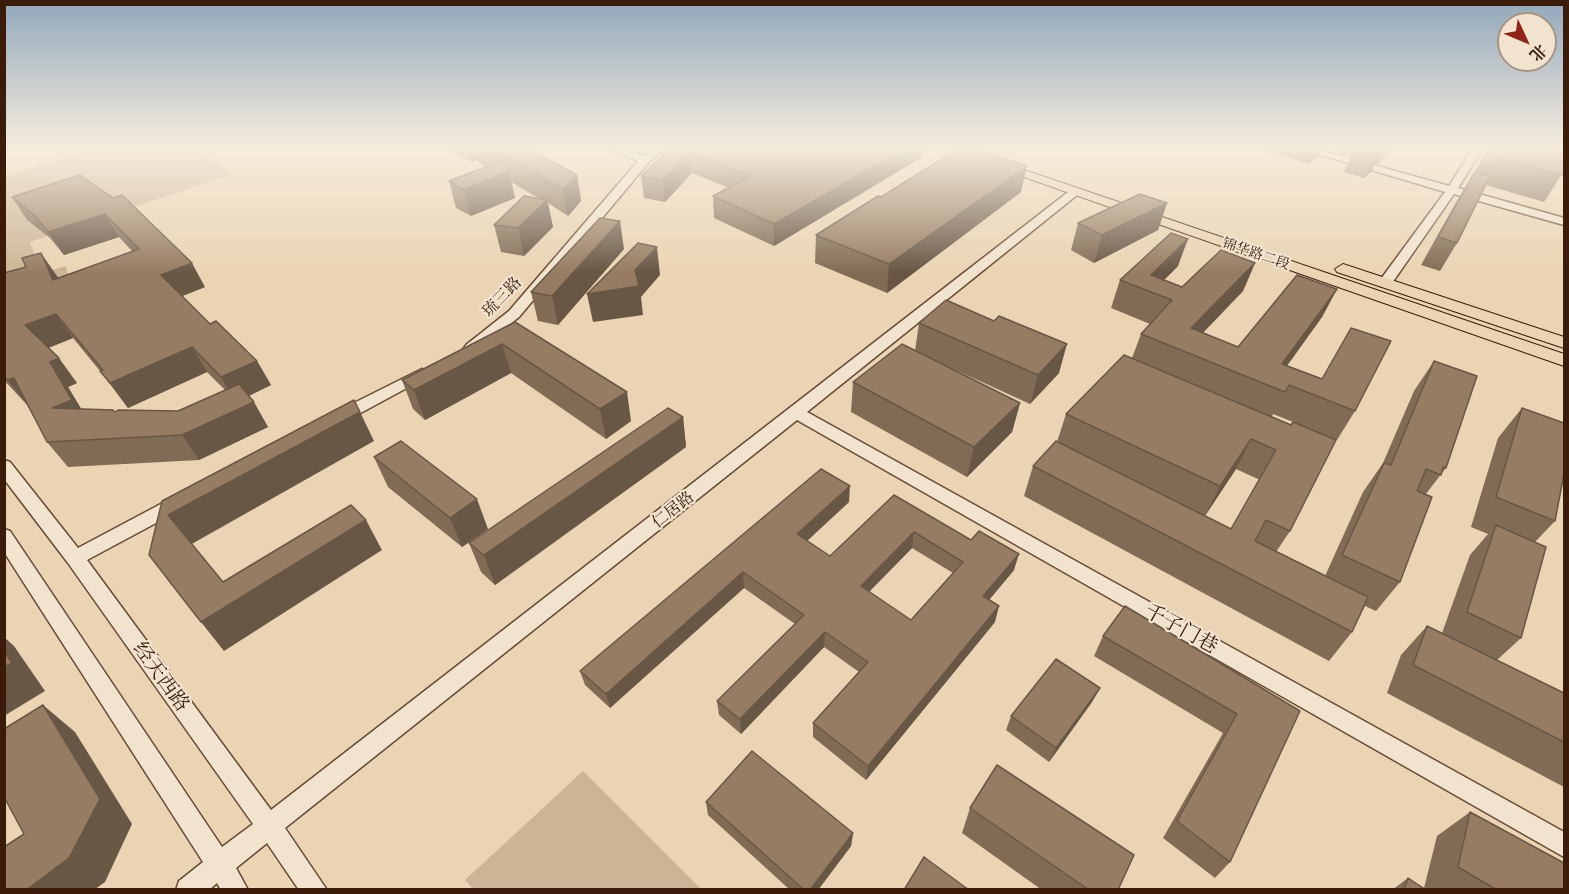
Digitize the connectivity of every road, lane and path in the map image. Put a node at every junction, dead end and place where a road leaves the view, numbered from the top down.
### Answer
1 (620, 190) edge
2 (1070, 190) edge
3 (1113, 190) edge
4 (1447, 190) edge
5 (1451, 191) junction
6 (1076, 192) junction
7 (1564, 222) edge
8 (1385, 283) junction
9 (1564, 343) edge
10 (460, 353) edge
11 (1564, 360) edge
12 (439, 364) edge
13 (797, 413) junction
14 (325, 425) edge
15 (4, 466) edge
16 (190, 497) edge
17 (4, 536) edge
18 (75, 558) junction
19 (268, 825) junction
20 (1564, 845) edge
21 (219, 864) junction
22 (188, 890) edge
23 (236, 890) edge
24 (315, 890) edge

1 - 10 street, 琉三路
2 - 6 main road, 锦华路二段
3 - 8 main road, 锦华路二段
4 - 5 street
5 - 7 street
5 - 8 street
6 - 11 main road, 锦华路二段
6 - 13 street, 仁居路
8 - 9 main road, 锦华路二段
12 - 14 street
13 - 19 street, 仁居路
13 - 20 street, 千子门巷
15 - 18 street, 经天西路
16 - 18 street
17 - 21 street
18 - 19 street, 经天西路
19 - 21 street, 仁居路
19 - 24 street, 经天西路
21 - 22 street, 仁居路
21 - 23 street

